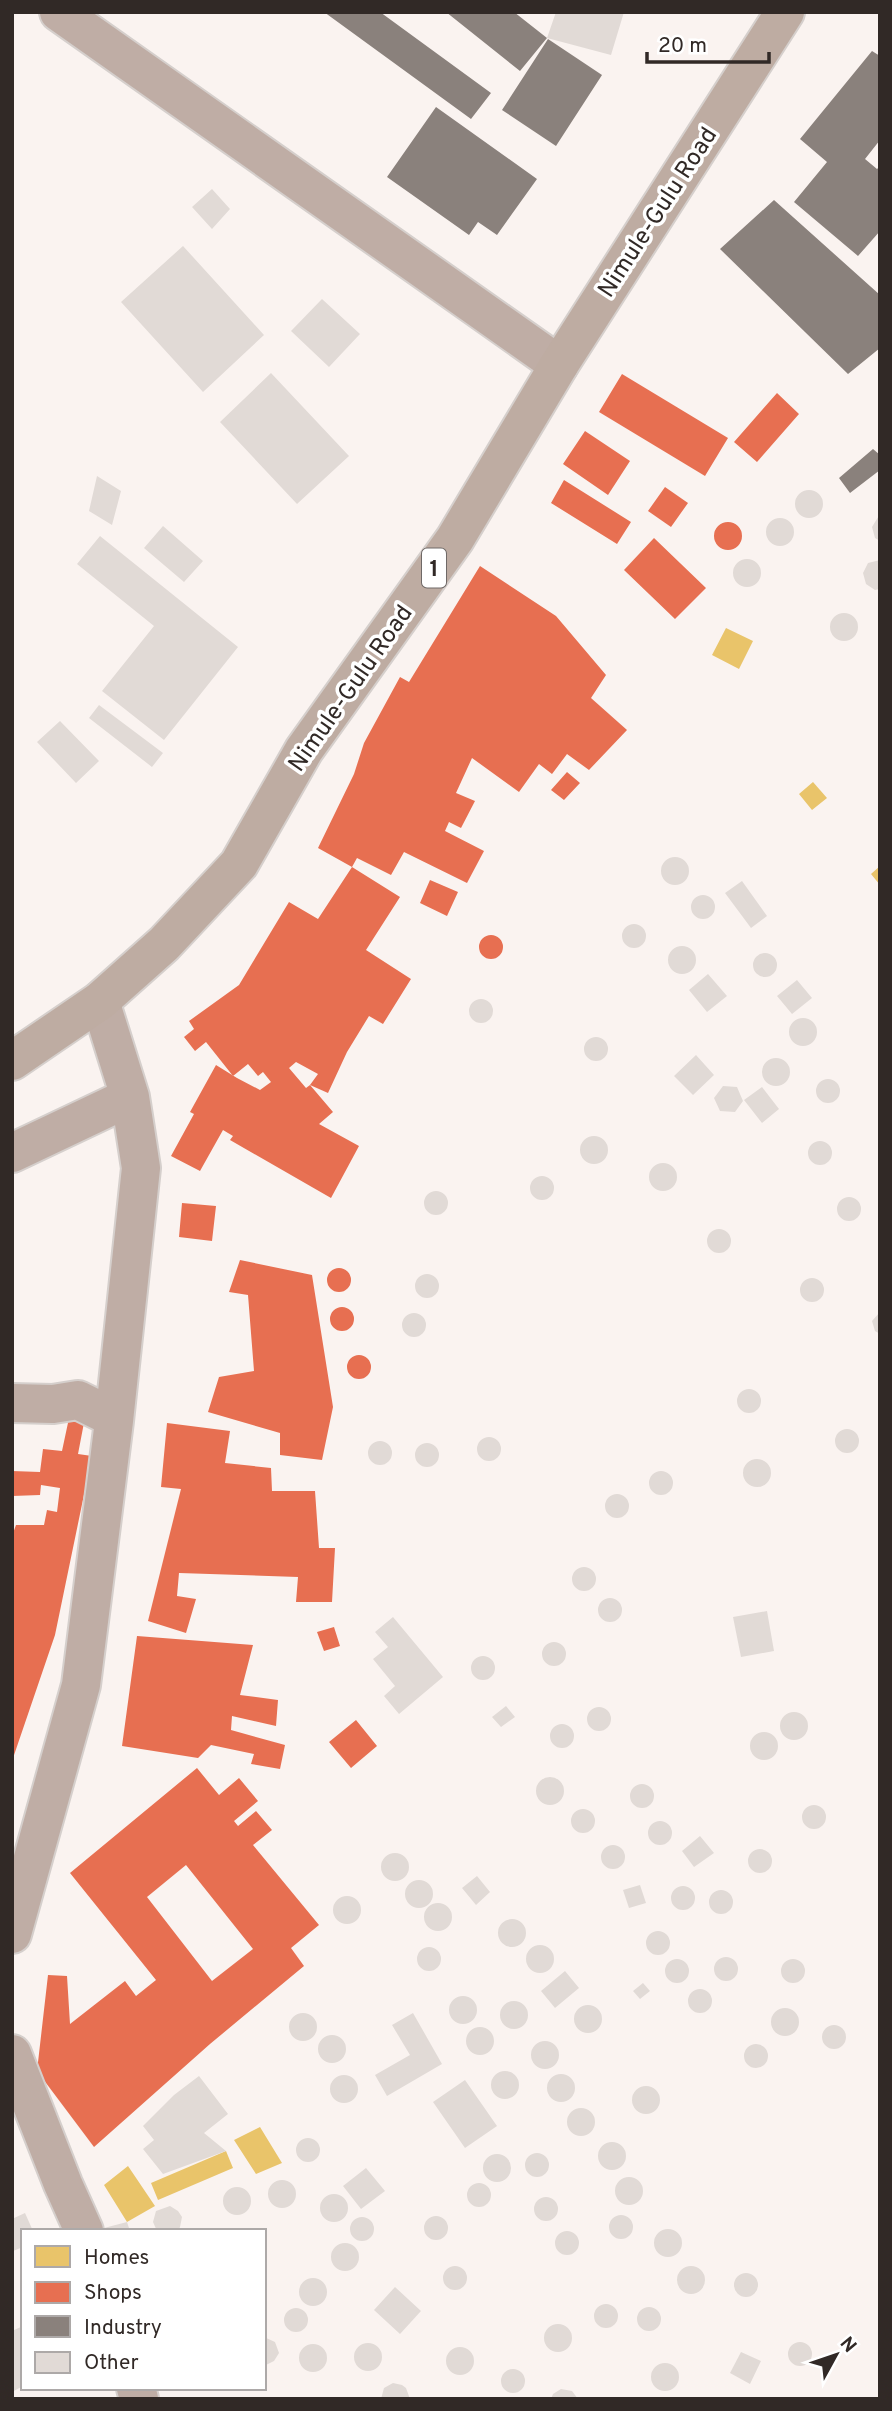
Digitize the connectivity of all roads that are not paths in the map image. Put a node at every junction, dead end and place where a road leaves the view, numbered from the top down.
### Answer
1 (59, 12) edge
2 (785, 12) edge
3 (559, 365) junction
4 (100, 1001) junction
5 (12, 1062) edge
6 (130, 1097) junction
7 (12, 1153) edge
8 (12, 1403) edge
9 (114, 1421) junction
10 (12, 1934) edge
11 (12, 2054) edge
12 (83, 2229) edge

1 - 3 street
2 - 3 main road, Nimule-Gulu Road / 1
3 - 4 main road, Nimule-Gulu Road / 1
4 - 5 main road, Nimule-Gulu Road / 1
4 - 6 street
6 - 7 street
6 - 9 street
8 - 9 street
9 - 10 street
11 - 12 street

